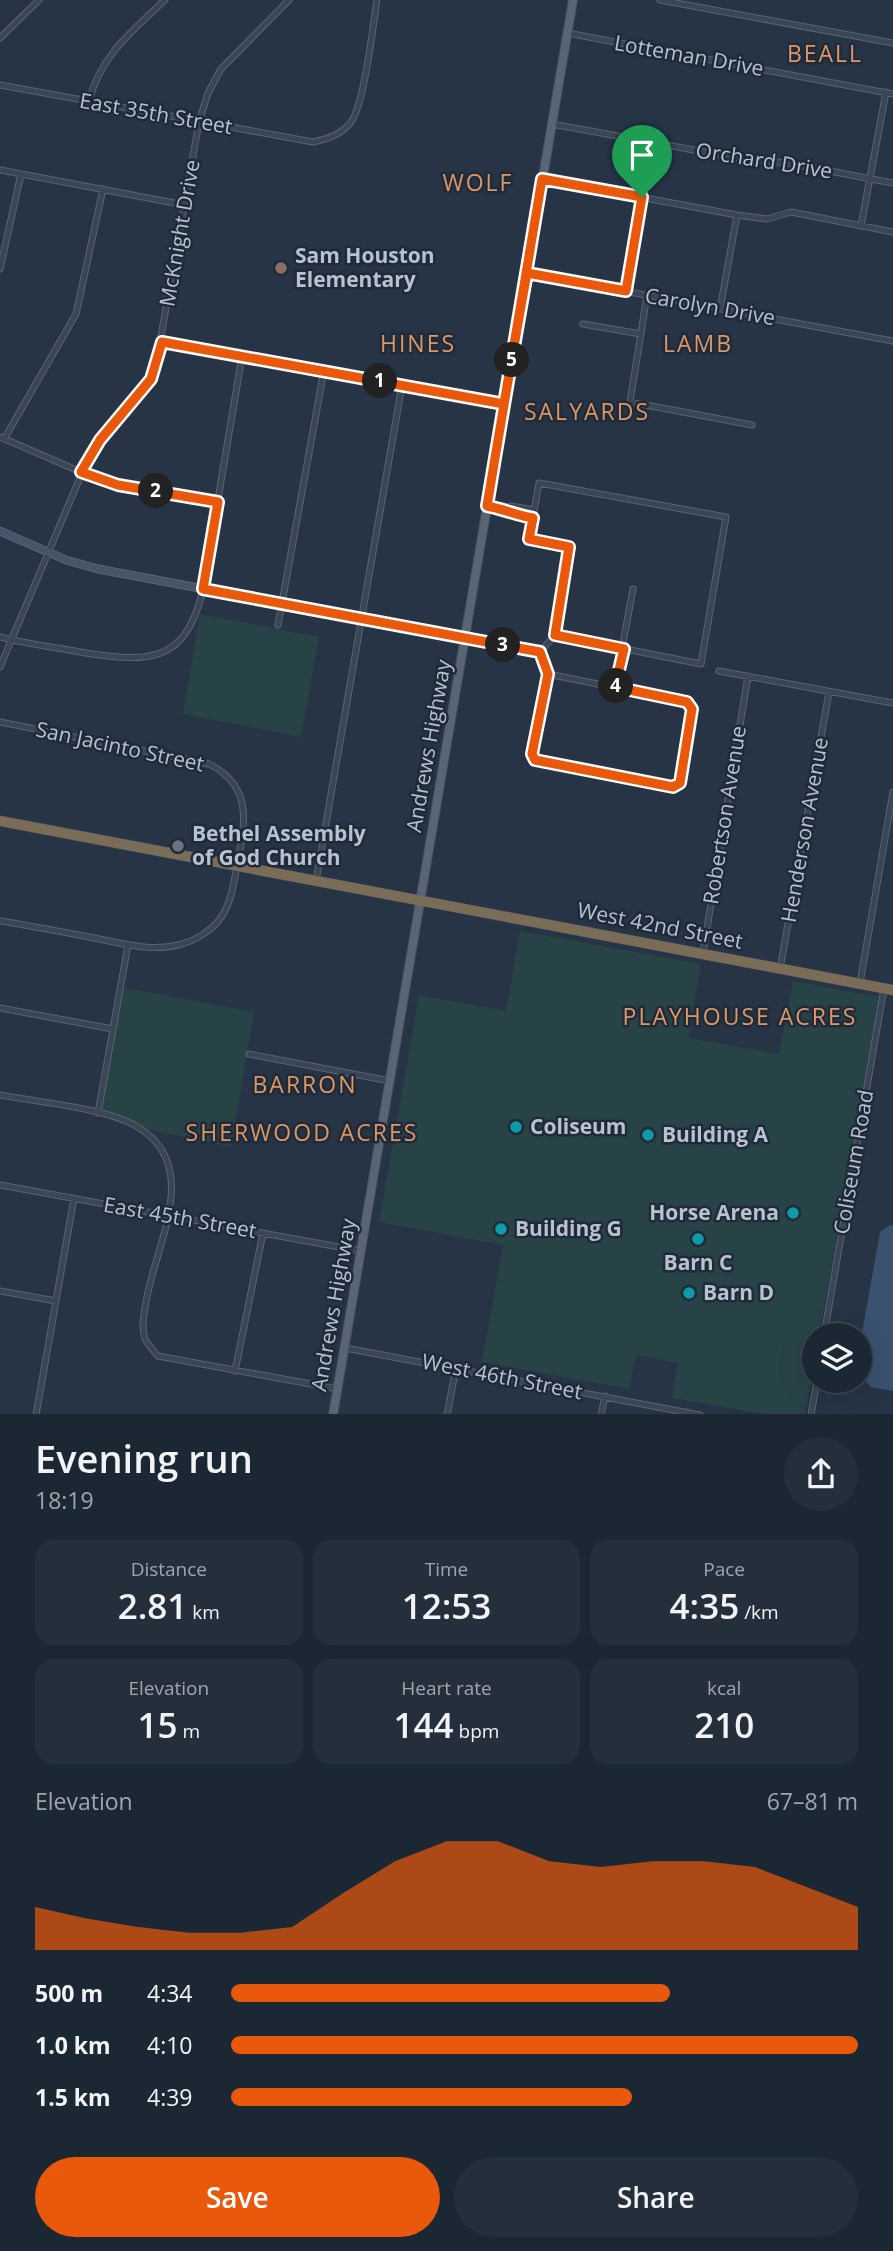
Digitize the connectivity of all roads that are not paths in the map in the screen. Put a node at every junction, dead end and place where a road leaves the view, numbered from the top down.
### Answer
1 (39, 0) edge
2 (165, 0) edge
3 (289, 0) edge
4 (377, 0) edge
5 (573, 0) edge
6 (660, 0) edge
7 (567, 33) junction
8 (0, 38) edge
9 (893, 43) edge
10 (0, 85) edge
11 (889, 93) edge
12 (89, 102) junction
13 (200, 122) junction
14 (552, 124) junction
15 (0, 170) edge
16 (21, 174) junction
17 (870, 178) junction
18 (542, 179) junction
19 (893, 183) edge
20 (103, 189) junction
21 (642, 197) junction
22 (185, 205) junction
23 (737, 215) junction
24 (861, 226) junction
25 (893, 232) edge
26 (0, 270) edge
27 (527, 273) junction
28 (626, 291) junction
29 (648, 295) junction
30 (720, 309) junction
31 (583, 324) dead end
32 (641, 334) junction
33 (893, 341) edge
34 (162, 342) junction
35 (243, 356) junction
36 (324, 370) junction
37 (402, 385) junction
38 (504, 404) junction
39 (752, 425) dead end
40 (2, 438) edge
41 (81, 472) junction
42 (218, 502) junction
43 (487, 506) junction
44 (501, 508) junction
45 (534, 510) junction
46 (533, 518) junction
47 (0, 531) edge
48 (47, 552) junction
49 (203, 589) junction
50 (633, 589) dead end
51 (282, 603) junction
52 (362, 618) junction
53 (278, 625) dead end
54 (555, 635) junction
55 (0, 637) edge
56 (465, 638) junction
57 (10, 640) junction
58 (624, 649) junction
59 (540, 652) junction
60 (0, 667) edge
61 (719, 671) dead end
62 (548, 674) junction
63 (748, 677) junction
64 (615, 687) junction
65 (829, 692) junction
66 (893, 703) edge
67 (0, 722) edge
68 (893, 792) edge
69 (0, 821) edge
70 (237, 866) junction
71 (316, 881) junction
72 (420, 900) junction
73 (0, 920) edge
74 (128, 945) junction
75 (703, 954) junction
76 (780, 968) junction
77 (860, 984) junction
78 (888, 989) edge
79 (0, 1008) edge
80 (113, 1029) junction
81 (249, 1054) dead end
82 (390, 1081) junction
83 (0, 1095) edge
84 (98, 1113) junction
85 (0, 1185) edge
86 (74, 1198) junction
87 (169, 1216) junction
88 (263, 1233) junction
89 (361, 1251) junction
90 (0, 1291) edge
91 (56, 1301) junction
92 (826, 1323) edge
93 (345, 1348) junction
94 (456, 1368) junction
95 (235, 1371) junction
96 (338, 1389) junction
97 (815, 1393) edge
98 (605, 1396) junction
99 (36, 1414) edge
100 (333, 1414) edge
101 (447, 1414) edge
102 (601, 1414) edge
103 (695, 1414) edge
104 (811, 1414) edge

1 - 8 street
2 - 12 street
3 - 13 street, McKnight Drive
4 - 13 street, East 35th Street
5 - 7 main road, Andrews Highway
6 - 9 street
7 - 11 street, Lotteman Drive
7 - 14 main road, Andrews Highway
10 - 12 street, East 35th Street
11 - 17 street
12 - 13 street, East 35th Street
13 - 22 street, McKnight Drive
14 - 17 street, Orchard Drive
14 - 18 main road, Andrews Highway
15 - 16 street
16 - 20 street
16 - 26 street
17 - 19 street, Orchard Drive
17 - 24 street
18 - 21 street
18 - 27 main road, Andrews Highway
20 - 22 street
20 - 40 street
21 - 23 street
21 - 28 street
22 - 34 street, McKnight Drive
23 - 24 street
23 - 30 street
24 - 25 street
27 - 28 street, Carolyn Drive
27 - 38 main road, Andrews Highway
28 - 29 street, Carolyn Drive
29 - 30 street, Carolyn Drive
29 - 32 street
30 - 33 street, Carolyn Drive
31 - 32 street
32 - 39 street
34 - 35 street
34 - 41 street, McKnight Drive
35 - 36 street
35 - 42 street
36 - 37 street
36 - 51 street
37 - 38 street
37 - 52 street
38 - 43 main road, Andrews Highway
40 - 41 street
41 - 42 street
41 - 48 street, McKnight Drive
42 - 49 street
43 - 44 street
43 - 56 main road, Andrews Highway
44 - 45 street
44 - 46 street
45 - 46 street
45 - 58 street
46 - 54 street
47 - 48 street
48 - 49 street
48 - 57 street, McKnight Drive
49 - 51 street
49 - 57 street
50 - 58 street
51 - 52 street
51 - 53 street
52 - 56 street
52 - 71 street
54 - 58 street
54 - 59 street
55 - 57 street
56 - 59 street
56 - 72 main road, Andrews Highway
57 - 60 street, McKnight Drive
58 - 64 street
59 - 62 street
61 - 63 street
62 - 64 street
62 - 64 street
63 - 65 street
63 - 75 street, Robertson Avenue
65 - 66 street
65 - 76 street, Henderson Avenue
67 - 70 street, San Jacinto Street
68 - 77 street
69 - 70 highway, West 42nd Street
70 - 71 highway, West 42nd Street
70 - 74 street, San Jacinto Street
71 - 72 highway, West 42nd Street
72 - 75 highway, West 42nd Street
72 - 82 main road, Andrews Highway
73 - 74 street, San Jacinto Street
74 - 80 street
75 - 76 highway, West 42nd Street
76 - 77 highway, West 42nd Street
77 - 78 highway, West 42nd Street
78 - 92 street, Coliseum Road
79 - 80 street
80 - 84 street
81 - 82 street
82 - 89 main road, Andrews Highway
83 - 84 street
84 - 87 street
85 - 86 street, East 45th Street
86 - 87 street, East 45th Street
86 - 91 street
87 - 88 street, East 45th Street
87 - 95 street
88 - 89 street, East 45th Street
88 - 95 street
89 - 93 main road, Andrews Highway
90 - 91 street
91 - 99 street
93 - 94 street, West 46th Street
93 - 96 main road, Andrews Highway
94 - 98 street, West 46th Street
94 - 101 street
95 - 96 street
96 - 100 main road, Andrews Highway
97 - 104 street
98 - 102 street
98 - 103 street, West 46th Street

